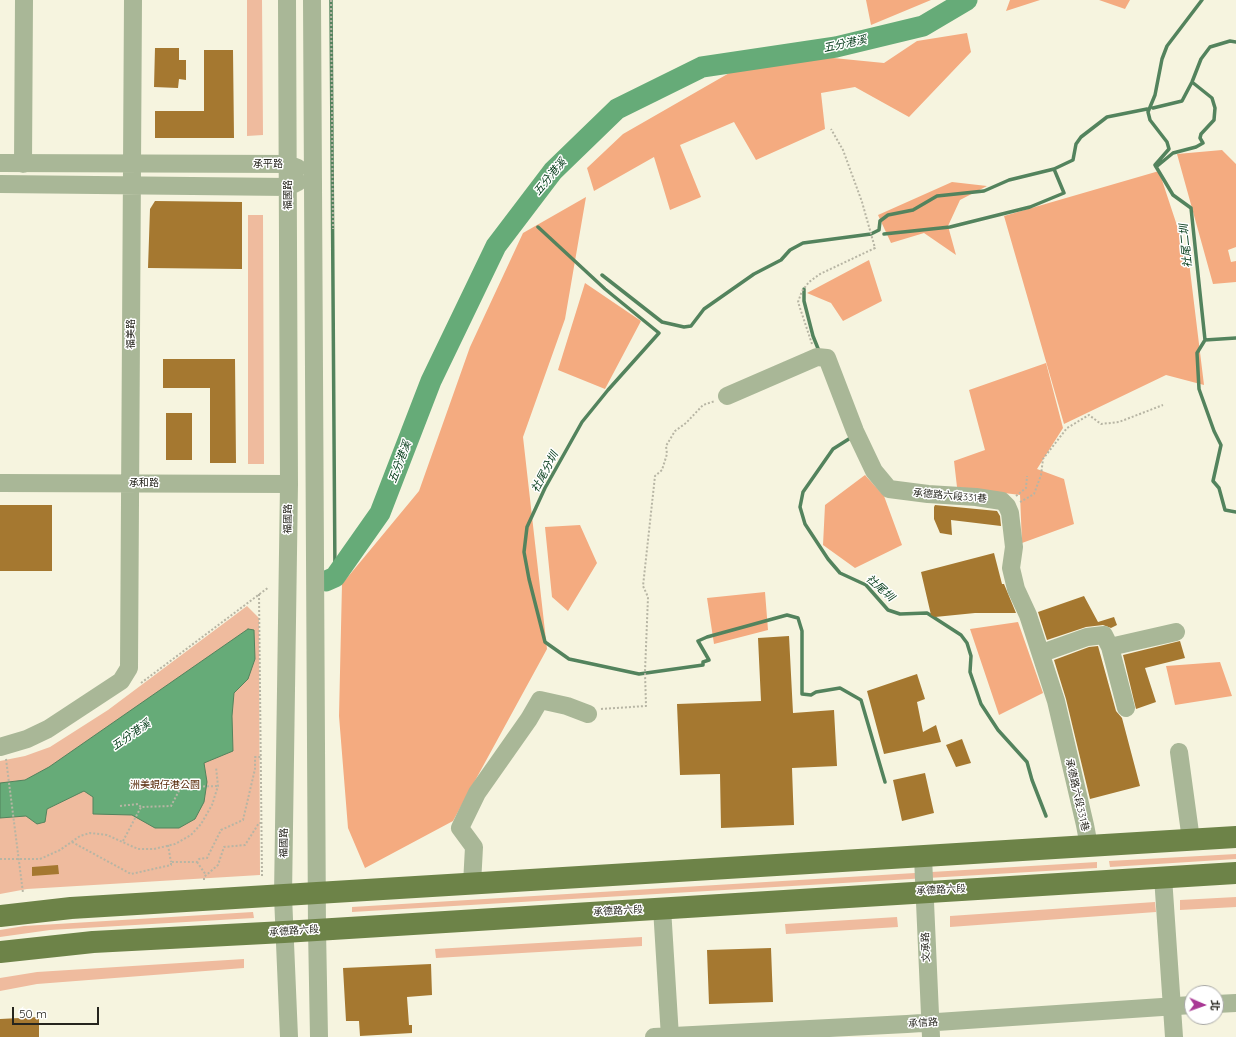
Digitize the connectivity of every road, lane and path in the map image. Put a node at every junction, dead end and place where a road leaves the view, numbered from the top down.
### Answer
1 (24, 0) edge
2 (133, 0) edge
3 (287, 0) edge
4 (312, 0) edge
5 (332, 0) edge
6 (831, 129) dead end
7 (0, 163) edge
8 (23, 164) junction
9 (131, 164) junction
10 (288, 164) junction
11 (313, 174) junction
12 (0, 184) edge
13 (131, 185) junction
14 (288, 187) junction
15 (333, 229) dead end
16 (817, 357) junction
17 (727, 396) joint
18 (1163, 405) dead end
19 (1027, 476) dead end
20 (0, 483) edge
21 (130, 483) junction
22 (289, 484) junction
23 (1009, 509) junction
24 (269, 587) dead end
25 (259, 594) junction
26 (1176, 632) dead end
27 (1110, 647) junction
28 (1042, 653) junction
29 (141, 683) dead end
30 (1126, 708) dead end
31 (588, 714) joint
32 (3, 752) edge
33 (1179, 752) dead end
34 (261, 757) junction
35 (216, 767) dead end
36 (218, 786) junction
37 (120, 806) dead end
38 (141, 807) junction
39 (261, 823) junction
40 (1236, 837) edge
41 (1191, 840) junction
42 (123, 841) junction
43 (72, 842) junction
44 (168, 845) junction
45 (1089, 846) junction
46 (923, 857) junction
47 (0, 858) edge
48 (17, 859) junction
49 (171, 862) junction
50 (197, 862) junction
51 (1236, 873) edge
52 (206, 875) junction
53 (262, 876) dead end
54 (1163, 877) junction
55 (204, 880) dead end
56 (472, 884) junction
57 (924, 891) junction
58 (23, 893) dead end
59 (317, 894) junction
60 (283, 896) junction
61 (662, 908) junction
62 (0, 916) edge
63 (317, 929) junction
64 (284, 932) junction
65 (0, 952) edge
66 (1236, 1003) edge
67 (1224, 1004) edge
68 (1184, 1005) edge
69 (1172, 1006) junction
70 (931, 1030) edge
71 (289, 1037) edge
72 (319, 1037) edge
73 (665, 1037) edge
74 (1174, 1037) edge

1 - 8 street
2 - 9 street, 福美路
3 - 10 street, 福國路
4 - 11 street
5 - 15 path
6 - 16 path
7 - 8 street, 承平路
8 - 9 street, 承平路
9 - 10 street, 承平路
9 - 13 street, 福美路
10 - 11 street, 承平路
10 - 14 street, 福國路
11 - 14 street
11 - 59 street
12 - 13 street
13 - 14 street
13 - 21 street, 福美路
14 - 22 street, 福國路
16 - 17 street
16 - 23 street, 承德路六段331巷
17 - 31 path
18 - 23 path
19 - 23 path
20 - 21 street, 承和路
21 - 22 street, 承和路
21 - 32 street, 福美路
22 - 60 street, 福國路
23 - 28 street, 承德路六段331巷
24 - 25 path
25 - 29 path
25 - 34 path
26 - 27 street
27 - 28 street
27 - 30 street
28 - 45 street, 承德路六段331巷
31 - 56 street
32 - 48 path
33 - 41 street
34 - 39 path
34 - 50 path
35 - 36 path
36 - 38 path
36 - 44 path
37 - 38 path
38 - 42 path
39 - 52 path
39 - 53 path
40 - 41 main road
41 - 45 main road
42 - 43 path
42 - 44 path
43 - 48 path
43 - 49 path
44 - 49 path
45 - 46 main road
46 - 56 main road
46 - 57 street, 文承路
47 - 48 path
48 - 58 path
49 - 50 path
50 - 52 path
51 - 54 main road, 承德路六段
52 - 55 path
54 - 57 main road, 承德路六段
54 - 69 street
56 - 59 main road
57 - 61 main road, 承德路六段
57 - 70 street, 文承路
59 - 60 main road
59 - 63 street
60 - 62 main road
60 - 64 street, 福國路
61 - 63 main road, 承德路六段
61 - 73 street
63 - 64 main road, 承德路六段
63 - 72 street
64 - 65 main road, 承德路六段
64 - 71 street, 福國路
66 - 67 street
68 - 69 street, 承信路
69 - 70 street, 承信路
69 - 74 street
70 - 73 street, 承信路

